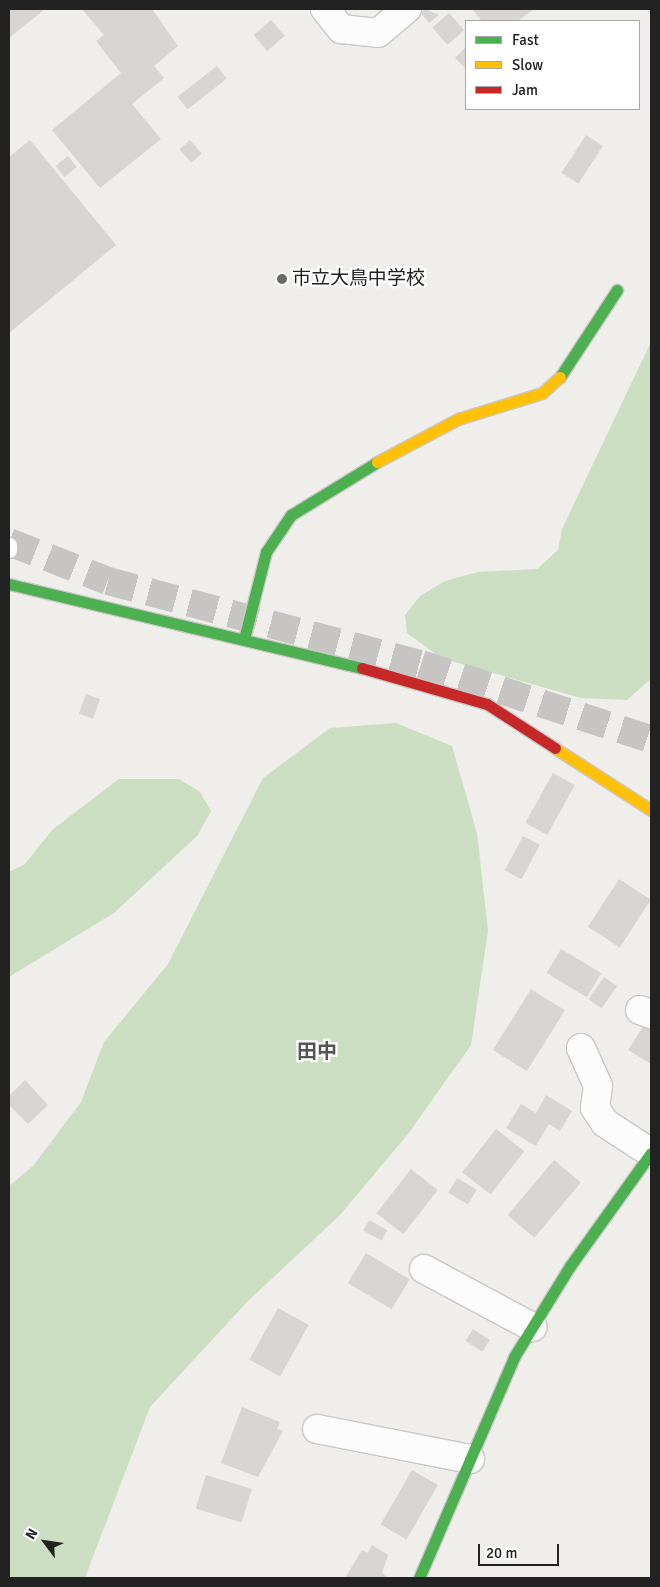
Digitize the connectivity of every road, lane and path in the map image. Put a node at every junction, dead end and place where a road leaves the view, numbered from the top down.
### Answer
1 (324, 9) edge
2 (407, 9) edge
3 (617, 290) dead end
4 (9, 544) edge
5 (9, 550) edge
6 (9, 584) edge
7 (244, 639) junction
8 (651, 810) edge
9 (581, 1048) dead end
10 (651, 1153) edge
11 (424, 1269) dead end
12 (532, 1327) junction
13 (317, 1429) dead end
14 (470, 1459) junction
15 (419, 1578) edge

1 - 2 street
3 - 7 street
4 - 5 lane
6 - 7 street
7 - 8 street
9 - 10 street
10 - 12 street
11 - 12 street
12 - 14 street
13 - 14 street
14 - 15 street

